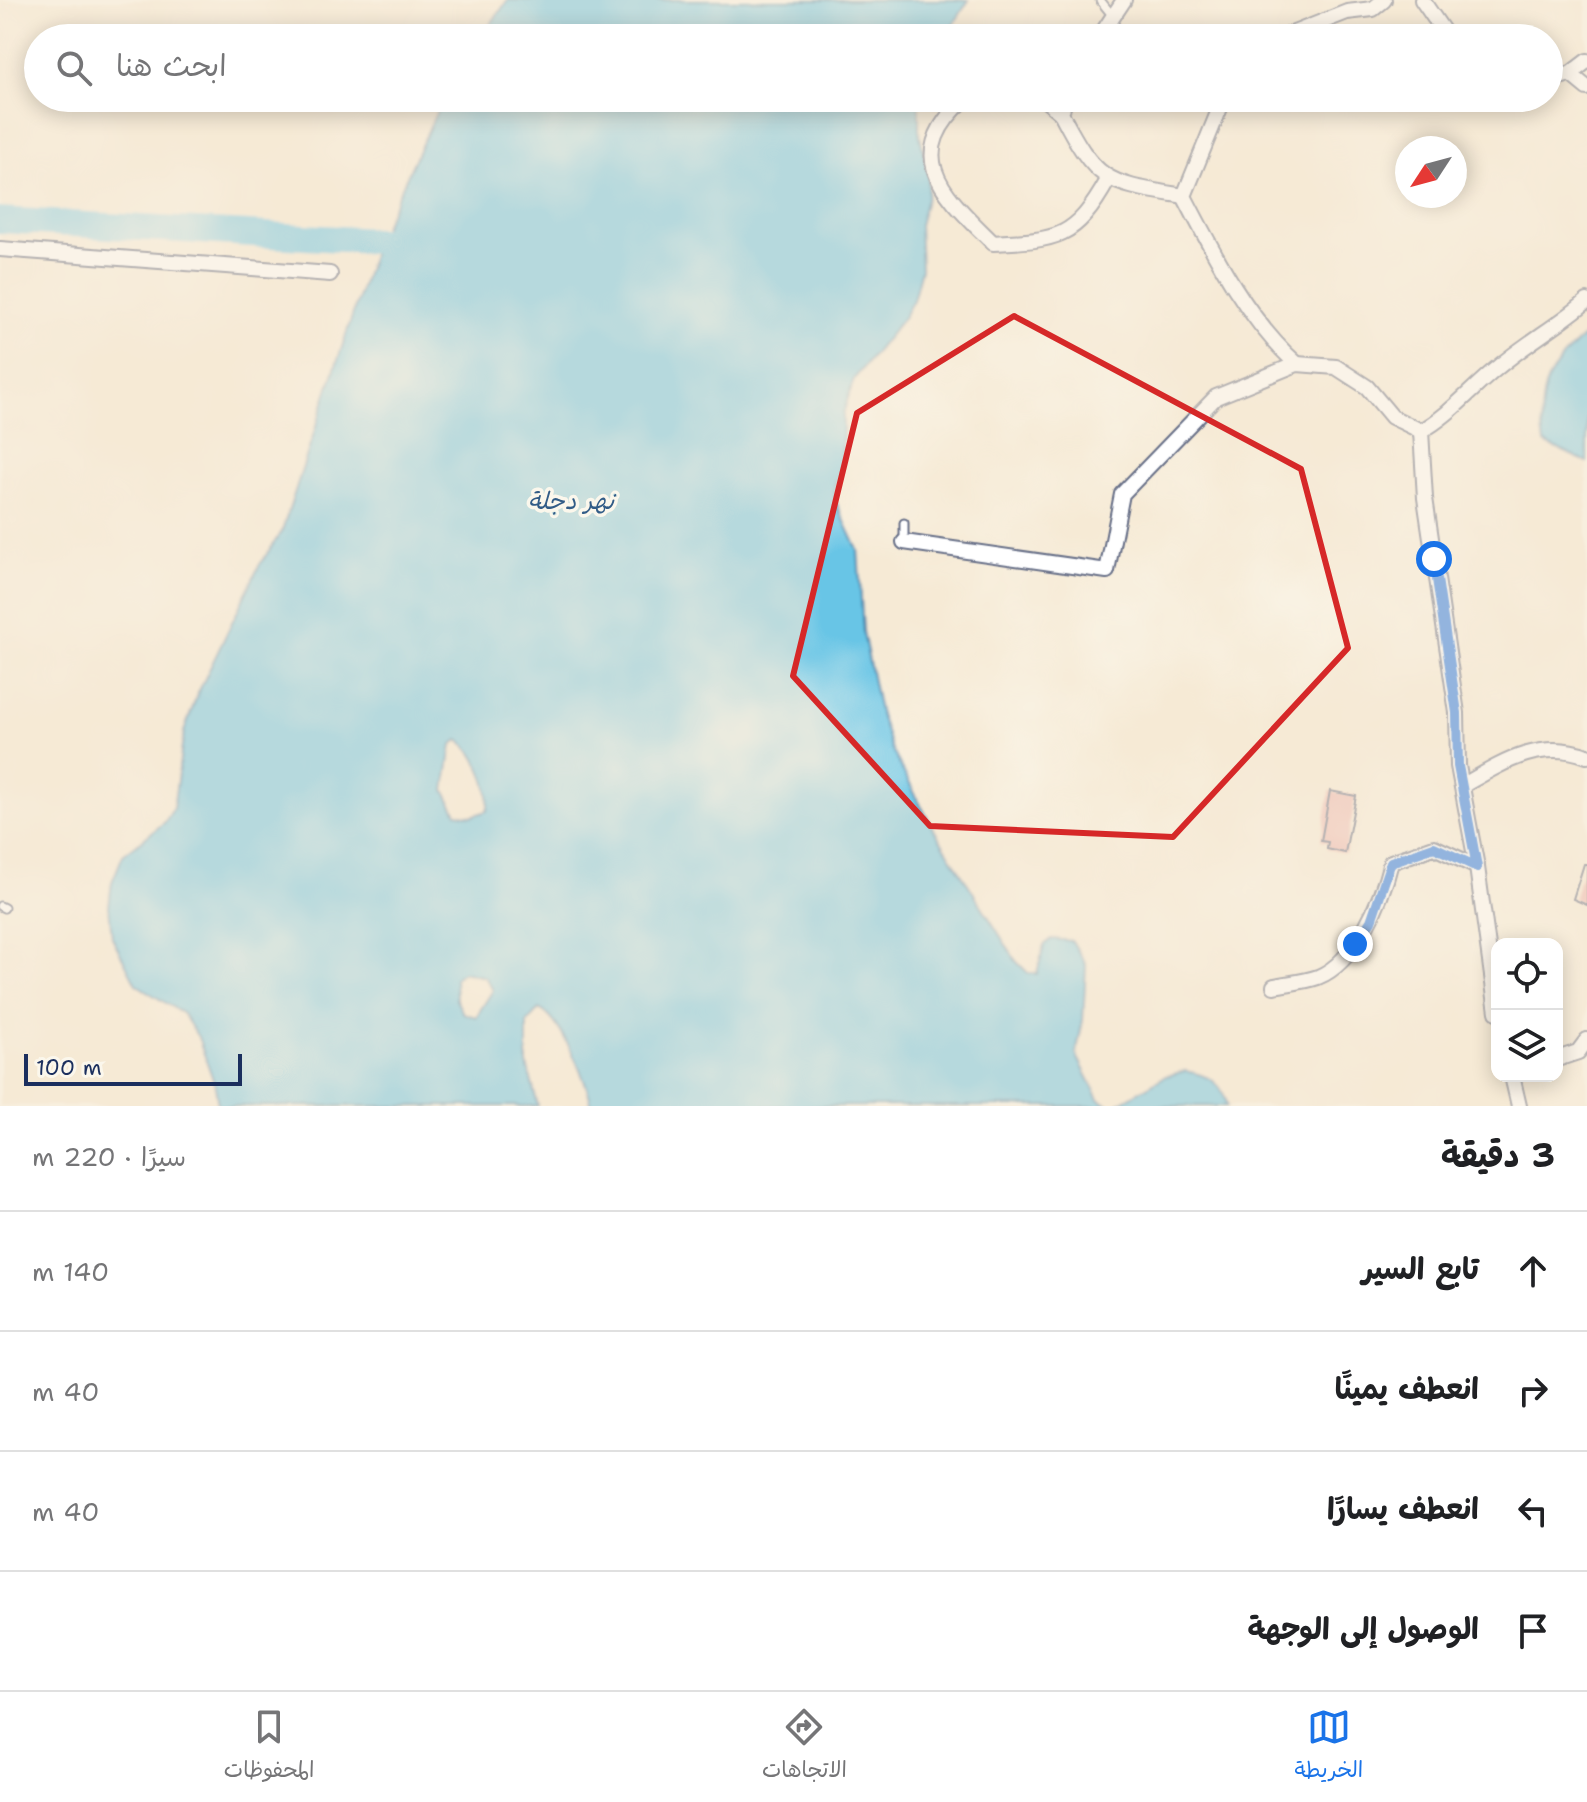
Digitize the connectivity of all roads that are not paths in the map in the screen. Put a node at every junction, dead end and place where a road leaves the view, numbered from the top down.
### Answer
1 (1100, 0) edge
2 (1124, 0) edge
3 (1384, 0) edge
4 (1422, 0) edge
5 (1112, 15) junction
6 (1107, 24) edge
7 (1317, 24) edge
8 (1438, 24) edge
9 (1587, 61) edge
10 (1570, 74) junction
11 (1563, 76) edge
12 (1587, 88) edge
13 (950, 112) edge
14 (1218, 112) edge
15 (1061, 113) edge
16 (1108, 180) junction
17 (1184, 196) junction
18 (0, 249) edge
19 (330, 274) dead end
20 (1586, 302) edge
21 (1297, 364) junction
22 (1421, 431) junction
23 (904, 523) dead end
24 (904, 542) joint
25 (1587, 756) edge
26 (1462, 786) junction
27 (1477, 867) junction
28 (1274, 986) dead end
29 (1497, 1010) edge
30 (1587, 1040) edge
31 (1563, 1057) edge
32 (1513, 1082) edge
33 (1519, 1106) edge

1 - 5 lane
2 - 5 street
3 - 7 street
4 - 8 street
5 - 6 street
9 - 10 street
10 - 11 street
10 - 12 street
13 - 16 street
14 - 17 street
15 - 16 street
16 - 17 street
17 - 21 street
18 - 19 street
20 - 22 street
21 - 22 street
21 - 24 street
22 - 26 street
23 - 24 lane
25 - 26 street
26 - 27 street
27 - 28 street
27 - 29 street
30 - 31 street
32 - 33 street

